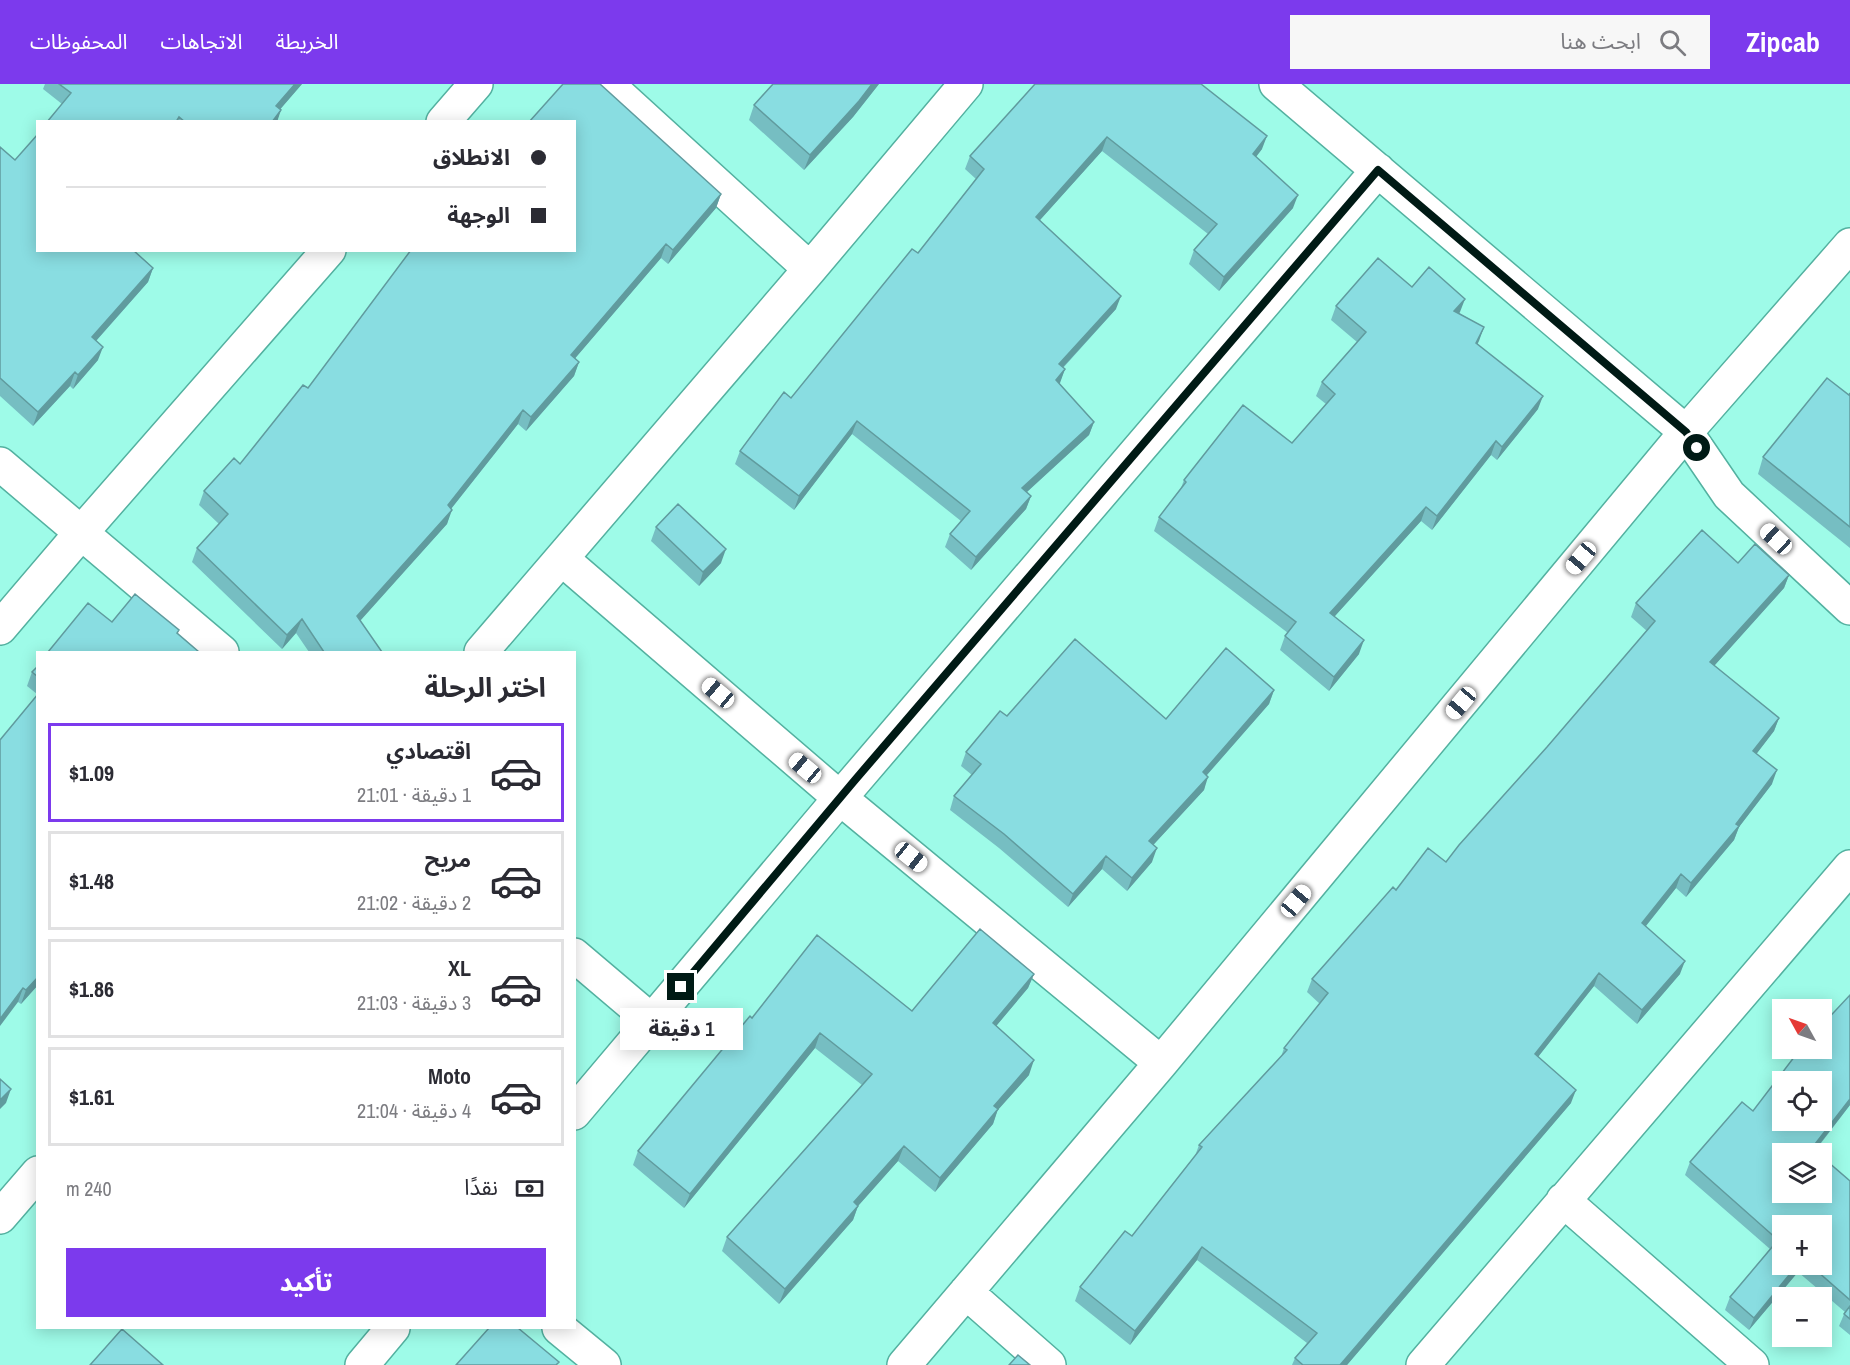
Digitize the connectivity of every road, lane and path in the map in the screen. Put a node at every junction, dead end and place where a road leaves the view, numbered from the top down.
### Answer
1 (476, 84) edge
2 (607, 84) edge
3 (966, 84) edge
4 (1276, 84) edge
5 (445, 120) edge
6 (1378, 170) junction
7 (1850, 245) edge
8 (327, 252) edge
9 (810, 269) junction
10 (1686, 432) junction
11 (0, 464) edge
12 (81, 533) junction
13 (562, 559) junction
14 (1850, 608) edge
15 (0, 628) edge
16 (221, 651) edge
17 (482, 651) edge
18 (840, 798) junction
19 (1850, 867) edge
20 (576, 957) edge
21 (653, 1022) junction
22 (1161, 1063) junction
23 (576, 1111) edge
24 (36, 1175) edge
25 (1563, 1200) junction
26 (0, 1217) edge
27 (966, 1292) junction
28 (392, 1329) edge
29 (560, 1329) edge
30 (362, 1365) edge
31 (604, 1365) edge
32 (904, 1365) edge
33 (1049, 1365) edge
34 (1423, 1365) edge
35 (1752, 1365) edge

1 - 5 street
2 - 9 street
3 - 9 street
4 - 6 street
6 - 10 street
6 - 18 street
7 - 10 street
8 - 12 street
9 - 13 street
10 - 14 street
10 - 22 street
11 - 12 street
12 - 15 street
12 - 16 street
13 - 17 street
13 - 18 street
18 - 21 street
18 - 22 street
19 - 25 street
20 - 21 street
21 - 23 street
22 - 27 street
24 - 26 street
25 - 34 street
25 - 35 street
27 - 32 street
27 - 33 street
28 - 30 street
29 - 31 street

